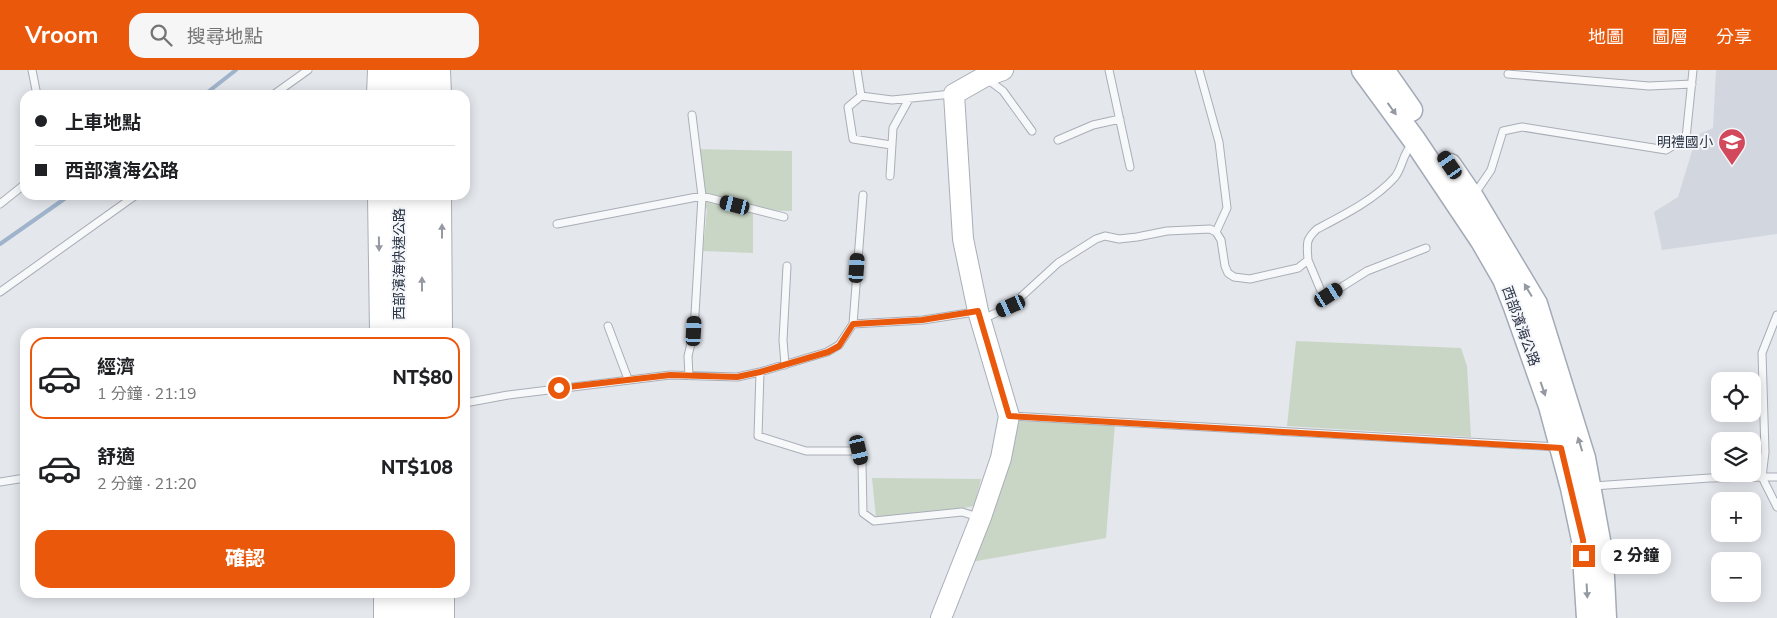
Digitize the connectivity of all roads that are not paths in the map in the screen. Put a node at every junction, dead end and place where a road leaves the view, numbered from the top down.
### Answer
1 (32, 70) edge
2 (308, 70) edge
3 (378, 70) edge
4 (397, 70) edge
5 (420, 70) edge
6 (440, 70) edge
7 (857, 70) edge
8 (1109, 70) edge
9 (1199, 70) edge
10 (1363, 70) edge
11 (1383, 70) edge
12 (1694, 70) edge
13 (994, 74) edge
14 (1508, 74) dead end
15 (1692, 84) junction
16 (36, 90) edge
17 (280, 90) edge
18 (378, 90) edge
19 (397, 90) edge
20 (420, 90) edge
21 (441, 90) edge
22 (954, 94) junction
23 (862, 96) junction
24 (909, 99) junction
25 (692, 115) dead end
26 (1120, 119) junction
27 (1032, 131) dead end
28 (1058, 140) dead end
29 (1415, 141) junction
30 (891, 145) junction
31 (1130, 167) dead end
32 (890, 176) dead end
33 (20, 188) edge
34 (863, 195) dead end
35 (702, 196) junction
36 (1472, 197) junction
37 (129, 200) edge
38 (378, 200) edge
39 (398, 200) edge
40 (421, 200) edge
41 (441, 200) edge
42 (0, 204) edge
43 (784, 217) dead end
44 (557, 224) dead end
45 (1216, 232) junction
46 (1426, 248) dead end
47 (1308, 260) junction
48 (788, 266) dead end
49 (0, 292) edge
50 (980, 315) junction
51 (1777, 315) edge
52 (853, 324) junction
53 (608, 326) dead end
54 (380, 328) edge
55 (399, 328) edge
56 (422, 328) edge
57 (442, 328) edge
58 (786, 365) junction
59 (760, 372) junction
60 (689, 376) junction
61 (628, 379) junction
62 (470, 402) edge
63 (1009, 416) junction
64 (1561, 448) junction
65 (1762, 477) junction
66 (1777, 477) edge
67 (20, 479) edge
68 (0, 482) edge
69 (1582, 496) junction
70 (1777, 507) edge
71 (980, 517) junction
72 (384, 598) edge
73 (401, 598) edge
74 (424, 598) edge
75 (444, 598) edge
76 (384, 618) edge
77 (401, 618) edge
78 (424, 618) edge
79 (444, 618) edge
80 (941, 618) edge
81 (1588, 618) edge
82 (1605, 618) edge

1 - 16 lane
2 - 17 lane
3 - 18 street
4 - 19 highway
5 - 20 highway
6 - 21 street
7 - 23 lane
8 - 26 lane
9 - 45 lane
10 -> 29 main road, 西部濱海公路
11 - 36 main road, 西部濱海公路
12 - 15 lane
13 - 22 street
13 - 27 lane
14 - 15 lane
15 - 36 lane
22 - 24 lane
22 - 50 street
23 - 24 lane
23 - 30 lane
24 - 30 lane
25 - 35 lane
26 - 28 lane
26 - 31 lane
29 - 47 lane
29 -> 64 main road, 西部濱海公路
30 - 32 lane
33 - 42 lane
34 - 52 lane
35 - 43 lane
35 - 44 lane
35 - 60 lane
69 -> 36 main road, 西部濱海公路
37 - 49 lane
38 -> 54 street
39 - 55 highway, 西部濱海快速公路
56 -> 40 highway, 西部濱海快速公路
57 -> 41 street
45 - 47 lane
45 - 50 lane
46 - 47 lane
48 - 58 lane
50 - 52 lane
50 - 63 street
51 - 65 lane
52 - 58 lane
53 - 61 lane
58 - 59 lane
59 - 60 lane
59 - 71 lane
60 - 61 lane
61 - 62 lane
63 - 64 lane
63 - 71 street
64 - 69 main road, 西部濱海公路
65 - 66 lane
65 - 69 lane
65 - 70 lane
67 - 68 lane
69 -> 81 main road, 西部濱海公路
69 - 82 main road, 西部濱海公路
71 - 80 street
72 - 76 street
73 - 77 highway
74 - 78 highway
75 - 79 street

